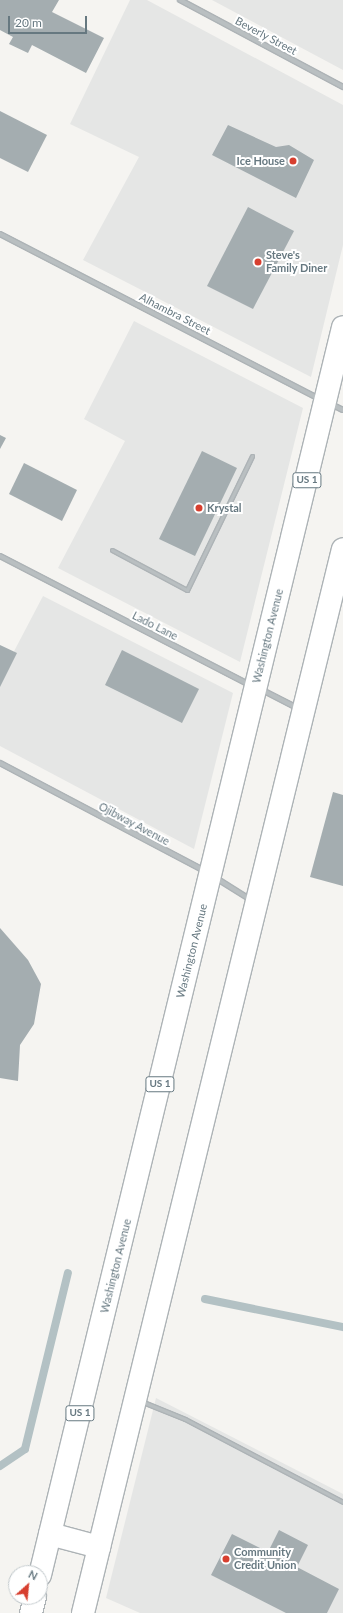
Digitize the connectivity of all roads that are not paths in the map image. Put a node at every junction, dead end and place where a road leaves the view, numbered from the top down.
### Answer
1 (180, 0) edge
2 (343, 87) edge
3 (0, 234) edge
4 (343, 327) edge
5 (334, 406) edge
6 (252, 456) dead end
7 (343, 549) edge
8 (112, 550) dead end
9 (0, 556) edge
10 (256, 688) junction
11 (303, 711) junction
12 (0, 763) edge
13 (211, 875) junction
14 (257, 904) junction
15 (135, 1399) junction
16 (343, 1502) edge
17 (50, 1534) junction
18 (99, 1547) junction
19 (42, 1565) edge
20 (83, 1613) edge

1 - 2 street, Beverly Street
3 - 5 street, Alhambra Street
4 - 5 main road, Washington Avenue / US 1
5 - 10 main road, Washington Avenue / US 1
6 - 8 lane
7 - 11 main road
9 - 10 street, Lado Lane
10 - 11 street, Lado Lane
10 - 13 main road, Washington Avenue / US 1
11 - 14 main road
12 - 13 street, Ojibway Avenue
13 - 14 street, Ojibway Avenue
13 - 17 main road, Washington Avenue / US 1
14 - 15 main road
15 - 16 lane
15 - 18 main road
17 - 18 main road
17 - 19 main road, Washington Avenue / US 1
18 - 20 main road

